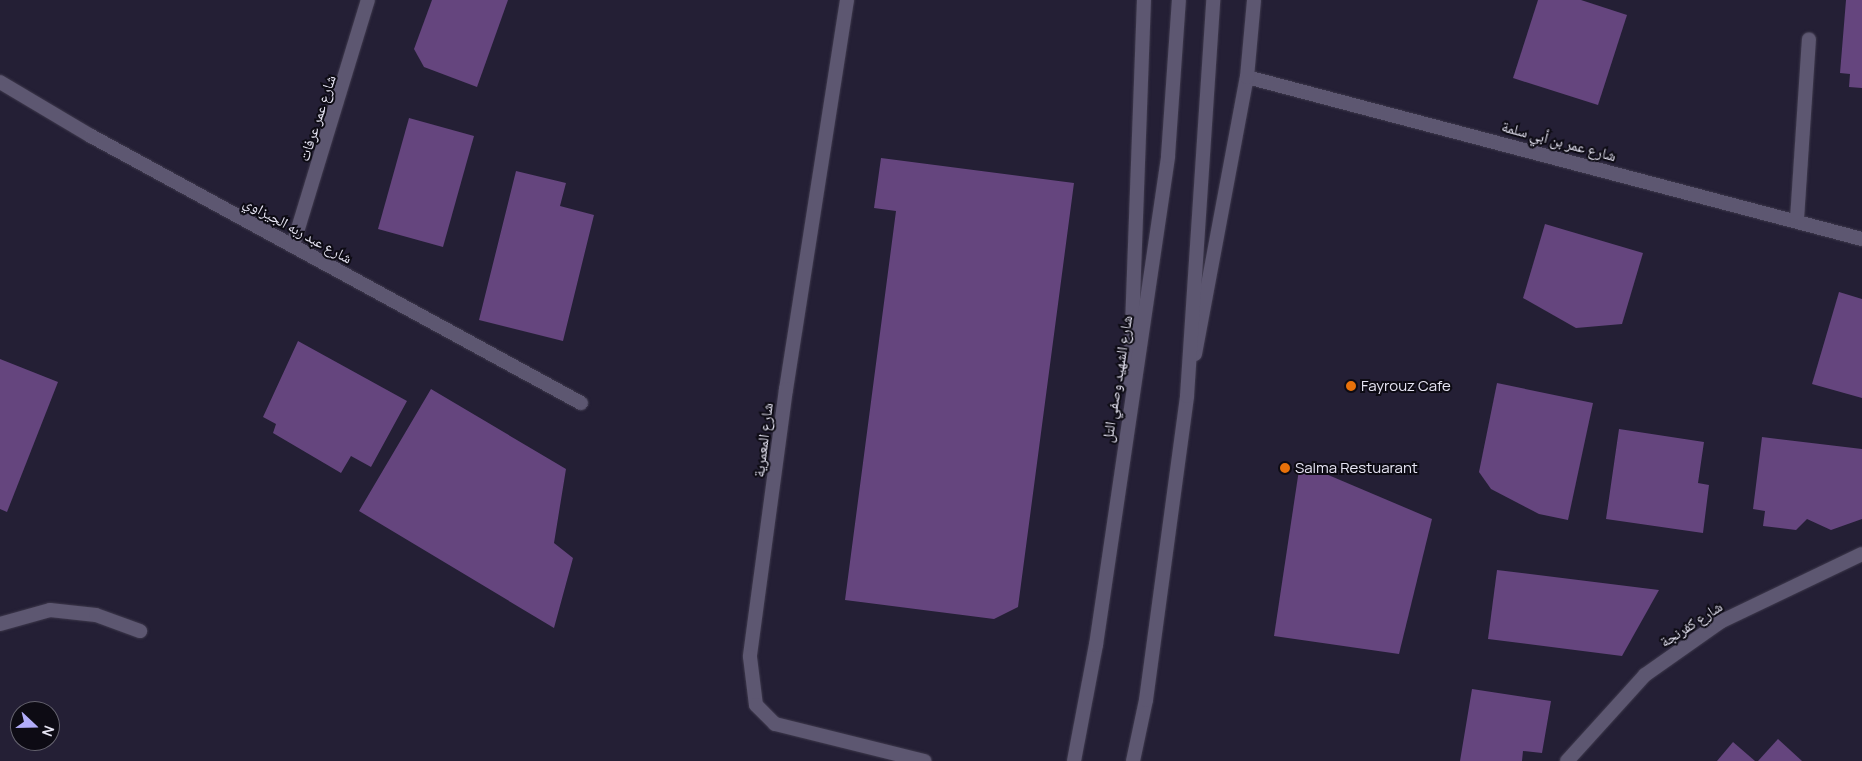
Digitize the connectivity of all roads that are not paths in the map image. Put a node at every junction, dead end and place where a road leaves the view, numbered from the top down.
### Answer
1 (368, 0) edge
2 (847, 0) edge
3 (1144, 0) edge
4 (1178, 0) edge
5 (1214, 0) edge
6 (1254, 0) edge
7 (1809, 39) dead end
8 (1247, 77) junction
9 (0, 82) edge
10 (1797, 219) junction
11 (1862, 239) edge
12 (293, 245) junction
13 (1186, 396) junction
14 (1129, 399) junction
15 (581, 404) dead end
16 (1862, 554) edge
17 (0, 624) edge
18 (140, 630) dead end
19 (925, 761) edge
20 (1074, 761) edge
21 (1133, 761) edge
22 (1567, 761) edge

1 - 12 street, شارع عمر عرفات
2 - 19 street, شارع المعمرية
3 - 14 street
4 - 14 street, شارع الشهيد وصفي التل
5 - 13 street
6 - 8 street
7 - 10 street
8 - 10 street, شارع عمر بن أبي سلمة
8 - 13 street
9 - 12 street, شارع عبد ربه الجيزاوي
10 - 11 street, شارع عمر بن أبي سلمة
12 - 15 street, شارع عبد ربه الجيزاوي
13 - 21 street
14 - 20 street, شارع الشهيد وصفي التل
16 - 22 street, شارع كفرنجة
17 - 18 street

